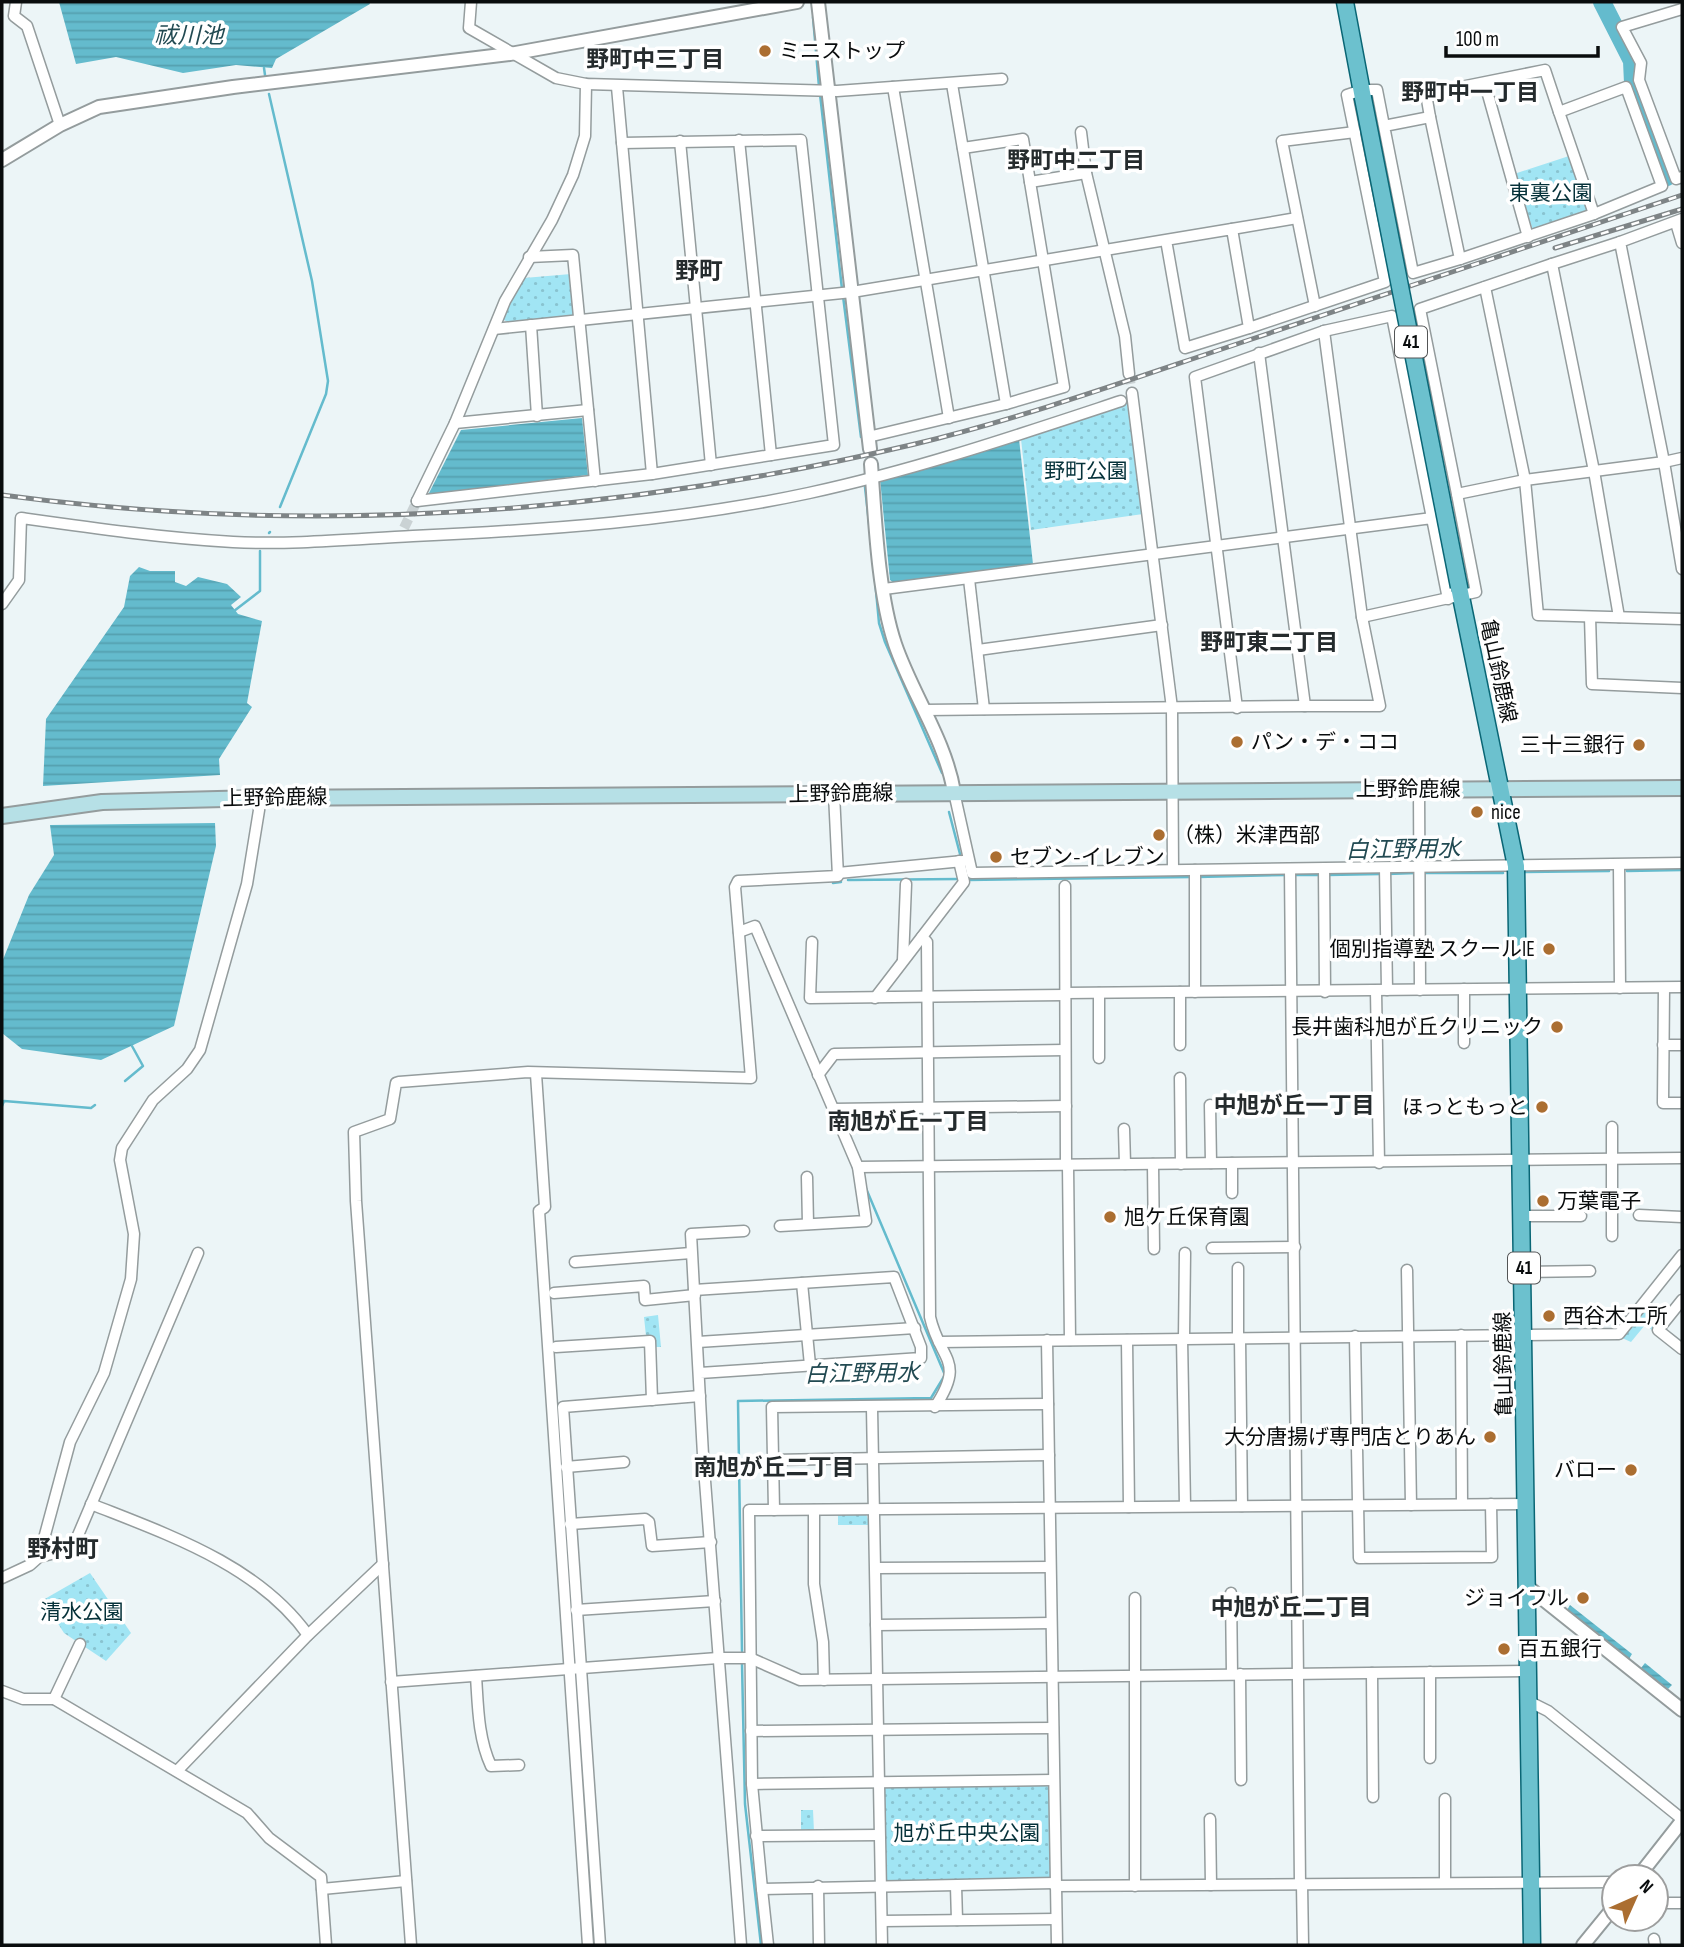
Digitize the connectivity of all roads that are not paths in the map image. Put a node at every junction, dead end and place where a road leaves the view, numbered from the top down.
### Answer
1 (16, 2) edge
2 (471, 2) edge
3 (797, 2) edge
4 (818, 2) edge
5 (1345, 2) edge
6 (1682, 9) edge
7 (510, 54) junction
8 (1002, 79) dead end
9 (586, 84) junction
10 (953, 84) junction
11 (1485, 84) junction
12 (617, 87) junction
13 (893, 87) junction
14 (822, 90) junction
15 (1363, 94) junction
16 (1559, 112) junction
17 (1430, 117) junction
18 (61, 125) junction
19 (1384, 126) junction
20 (1081, 132) dead end
21 (1355, 132) junction
22 (739, 140) junction
23 (680, 141) junction
24 (622, 144) junction
25 (963, 148) junction
26 (2, 160) edge
27 (1086, 173) junction
28 (1679, 178) edge
29 (1030, 182) junction
30 (1662, 186) junction
31 (1594, 214) junction
32 (1297, 218) junction
33 (1679, 221) edge
34 (1232, 229) junction
35 (1528, 237) junction
36 (1166, 240) junction
37 (1620, 242) junction
38 (1682, 243) edge
39 (1105, 250) junction
40 (530, 257) junction
41 (1460, 258) junction
42 (1042, 260) junction
43 (1552, 264) junction
44 (984, 271) junction
45 (1413, 273) junction
46 (925, 280) junction
47 (1385, 282) junction
48 (1485, 287) junction
49 (846, 292) junction
50 (818, 295) junction
51 (754, 302) junction
52 (1315, 306) junction
53 (696, 308) junction
54 (1420, 309) junction
55 (638, 314) junction
56 (1392, 316) junction
57 (580, 320) junction
58 (530, 326) junction
59 (1249, 328) junction
60 (494, 329) junction
61 (1324, 331) junction
62 (1259, 353) junction
63 (1129, 374) tunnel mouth
64 (1132, 393) tunnel mouth
65 (1121, 401) dead end
66 (1006, 404) junction
67 (588, 410) junction
68 (537, 416) junction
69 (948, 418) junction
70 (456, 423) junction
71 (869, 443) joint
72 (771, 455) junction
73 (1682, 458) edge
74 (1664, 462) junction
75 (711, 465) junction
76 (872, 471) junction
77 (1594, 471) junction
78 (652, 474) junction
79 (1525, 480) junction
80 (595, 481) junction
81 (1457, 494) junction
82 (1432, 518) junction
83 (1350, 529) junction
84 (1283, 538) junction
85 (1216, 546) junction
86 (1153, 555) junction
87 (1682, 569) edge
88 (969, 579) junction
89 (884, 589) junction
90 (1456, 594) junction
91 (2, 604) edge
92 (1362, 617) junction
93 (1590, 617) junction
94 (1619, 617) junction
95 (1682, 619) edge
96 (1162, 625) junction
97 (978, 650) junction
98 (1682, 688) edge
99 (1305, 706) junction
100 (1172, 708) junction
101 (1237, 708) junction
102 (985, 709) junction
103 (924, 710) junction
104 (1682, 788) edge
105 (1419, 789) junction
106 (1501, 789) junction
107 (1174, 790) junction
108 (954, 792) junction
109 (834, 794) junction
110 (261, 798) junction
111 (2, 816) edge
112 (964, 861) junction
113 (1682, 863) edge
114 (1619, 865) junction
115 (1516, 866) junction
116 (1173, 870) junction
117 (1385, 872) junction
118 (1419, 872) junction
119 (838, 873) junction
120 (1290, 873) junction
121 (1324, 873) junction
122 (1195, 874) junction
123 (905, 884) dead end
124 (1065, 886) dead end
125 (739, 932) junction
126 (922, 937) junction
127 (812, 942) dead end
128 (903, 961) junction
129 (1682, 987) edge
130 (1619, 988) junction
131 (1664, 988) junction
132 (1464, 989) junction
133 (1520, 989) junction
134 (1387, 990) junction
135 (1420, 990) junction
136 (1376, 991) junction
137 (1180, 992) junction
138 (1195, 992) junction
139 (1325, 992) junction
140 (1099, 993) junction
141 (1291, 993) junction
142 (1065, 994) junction
143 (927, 996) junction
144 (875, 998) junction
145 (1464, 1043) dead end
146 (1181, 1045) dead end
147 (1663, 1045) junction
148 (1682, 1045) edge
149 (1065, 1051) junction
150 (928, 1052) junction
151 (1099, 1058) dead end
152 (536, 1074) junction
153 (818, 1075) junction
154 (1180, 1078) dead end
155 (1682, 1103) edge
156 (1210, 1105) dead end
157 (1066, 1106) junction
158 (833, 1109) junction
159 (928, 1109) junction
160 (1612, 1127) dead end
161 (1124, 1129) dead end
162 (1682, 1158) edge
163 (1612, 1159) junction
164 (1522, 1160) junction
165 (1212, 1163) junction
166 (1232, 1163) junction
167 (1295, 1163) junction
168 (1379, 1163) junction
169 (1125, 1164) junction
170 (1153, 1164) junction
171 (1181, 1164) junction
172 (1067, 1165) junction
173 (928, 1166) junction
174 (859, 1171) junction
175 (807, 1177) dead end
176 (1233, 1193) dead end
177 (1639, 1215) dead end
178 (1523, 1216) junction
179 (1581, 1216) dead end
180 (1682, 1217) edge
181 (808, 1224) junction
182 (780, 1226) dead end
183 (744, 1231) dead end
184 (1612, 1236) dead end
185 (1295, 1247) junction
186 (1212, 1248) dead end
187 (1154, 1249) dead end
188 (198, 1253) dead end
189 (691, 1253) junction
190 (1185, 1253) dead end
191 (1682, 1255) edge
192 (575, 1262) dead end
193 (1238, 1268) dead end
194 (1407, 1269) dead end
195 (1590, 1271) dead end
196 (1524, 1272) junction
197 (802, 1283) junction
198 (554, 1293) dead end
199 (695, 1293) junction
200 (1682, 1300) edge
201 (915, 1328) junction
202 (807, 1335) junction
203 (1461, 1335) junction
204 (1525, 1335) junction
205 (1355, 1336) junction
206 (1409, 1336) junction
207 (1294, 1337) junction
208 (1183, 1338) junction
209 (1239, 1338) junction
210 (937, 1340) junction
211 (1047, 1340) junction
212 (1070, 1340) junction
213 (1127, 1340) junction
214 (698, 1342) junction
215 (921, 1346) junction
216 (556, 1347) dead end
217 (1682, 1349) edge
218 (810, 1365) junction
219 (700, 1373) junction
220 (700, 1396) junction
221 (652, 1400) junction
222 (1048, 1404) junction
223 (935, 1407) junction
224 (873, 1408) junction
225 (1049, 1455) junction
226 (874, 1457) junction
227 (773, 1460) junction
228 (624, 1462) dead end
229 (566, 1467) junction
230 (91, 1504) junction
231 (1462, 1504) junction
232 (1491, 1504) junction
233 (1527, 1504) junction
234 (1296, 1505) junction
235 (1357, 1505) junction
236 (1411, 1505) junction
237 (1185, 1506) junction
238 (1242, 1506) junction
239 (1050, 1507) junction
240 (1129, 1507) junction
241 (774, 1510) junction
242 (814, 1510) junction
243 (875, 1510) junction
244 (570, 1524) junction
245 (711, 1542) junction
246 (38, 1557) junction
247 (383, 1564) junction
248 (1050, 1567) junction
249 (876, 1568) junction
250 (2, 1578) edge
251 (1529, 1588) junction
252 (1231, 1593) dead end
253 (1135, 1598) dead end
254 (715, 1601) junction
255 (576, 1610) junction
256 (1051, 1623) junction
257 (876, 1625) junction
258 (308, 1635) junction
259 (80, 1644) dead end
260 (718, 1658) junction
261 (750, 1658) junction
262 (575, 1669) junction
263 (1529, 1671) junction
264 (1430, 1672) junction
265 (1372, 1673) junction
266 (1236, 1674) junction
267 (1300, 1674) junction
268 (475, 1676) junction
269 (1052, 1676) junction
270 (1135, 1676) junction
271 (877, 1678) junction
272 (824, 1680) junction
273 (391, 1682) junction
274 (2, 1692) edge
275 (54, 1699) junction
276 (1530, 1702) junction
277 (1682, 1710) edge
278 (1053, 1728) junction
279 (751, 1731) junction
280 (878, 1731) junction
281 (1430, 1758) dead end
282 (519, 1765) dead end
283 (177, 1771) junction
284 (1054, 1780) junction
285 (1241, 1780) dead end
286 (879, 1782) junction
287 (752, 1784) junction
288 (1373, 1797) dead end
289 (1445, 1799) dead end
290 (1210, 1819) dead end
291 (1682, 1820) edge
292 (879, 1835) junction
293 (756, 1836) junction
294 (1649, 1863) edge
295 (406, 1881) junction
296 (1445, 1882) junction
297 (1530, 1882) junction
298 (1600, 1882) edge
299 (1301, 1884) junction
300 (880, 1885) junction
301 (1055, 1885) junction
302 (1211, 1885) junction
303 (818, 1886) junction
304 (956, 1886) junction
305 (1135, 1886) junction
306 (322, 1889) junction
307 (762, 1889) junction
308 (1055, 1919) junction
309 (957, 1920) junction
310 (882, 1921) junction
311 (1600, 1924) edge
312 (326, 1945) edge
313 (411, 1945) edge
314 (588, 1945) edge
315 (600, 1945) edge
316 (741, 1945) edge
317 (768, 1945) edge
318 (819, 1945) edge
319 (882, 1945) edge
320 (1057, 1945) edge
321 (1303, 1945) edge
322 (1532, 1945) edge
323 (1583, 1945) edge

1 - 18 street
2 - 7 street
3 - 7 street
4 - 14 street
5 - 15 main road, 亀山鈴鹿線 / 41
6 - 28 street
7 - 9 street
7 - 18 street
8 - 10 street
9 - 12 street
9 - 40 street
10 - 13 street
10 - 25 street
11 - 16 street
11 - 17 street
11 - 35 street
12 - 14 street
12 - 24 street
13 - 14 street
13 - 46 street
14 - 49 street
15 - 19 street
15 - 21 street
15 - 90 main road, 亀山鈴鹿線 / 41, bridge
16 - 30 street
16 - 31 street
17 - 19 street
17 - 41 street
18 - 26 street
19 - 45 street
20 - 27 street
21 - 32 street
21 - 47 street
22 - 23 street
22 - 50 street
22 - 51 street
23 - 24 street
23 - 53 street
24 - 55 street
25 - 29 street
25 - 44 street
27 - 29 street
27 - 39 street
28 - 30 street
29 - 42 street
30 - 31 street
31 - 35 street
32 - 34 street
32 - 52 street
33 - 37 street
33 - 38 street
34 - 36 street
34 - 59 street
35 - 41 street
36 - 39 street
36 - 59 street
37 - 43 street
37 - 74 street
39 - 42 street
39 - 63 street
40 - 57 street
40 - 60 street
41 - 45 street
42 - 44 street
42 - 66 street
43 - 48 street
43 - 77 street
44 - 46 street
44 - 66 street
45 - 47 street
46 - 49 street
46 - 69 street
47 - 52 street
48 - 54 street
48 - 79 street
49 - 50 street
49 - 71 street
50 - 51 street
50 - 72 street
51 - 53 street
51 - 72 street
52 - 59 street
53 - 55 street
53 - 75 street
54 - 56 street
54 - 81 street
55 - 57 street
55 - 78 street
56 - 61 street
56 - 82 street
57 - 58 street
57 - 67 street
58 - 60 street
58 - 68 street
60 - 70 street
61 - 62 street
61 - 83 street
62 - 84 street
62 - 85 street
64 - 86 street
65 - 76 street
66 - 69 street
67 - 68 street
67 - 80 street
68 - 70 street
69 - 71 street
70 - 80 street
72 - 75 street
73 - 74 street
74 - 77 street
74 - 87 street
75 - 78 street
76 - 89 street
76 - 91 street
77 - 79 street
77 - 94 street
78 - 80 street
79 - 81 street
79 - 93 street
81 - 90 street
82 - 83 street
82 - 90 street
83 - 84 street
83 - 92 street
84 - 85 street
84 - 99 street
85 - 86 street
85 - 101 street
86 - 88 street
86 - 96 street
88 - 89 street
88 - 97 street
89 - 103 street
90 - 92 street
90 - 106 main road, 亀山鈴鹿線 / 41
92 - 99 street
93 - 94 street
93 - 98 street
94 - 95 street
96 - 97 street
96 - 100 street
97 - 102 street
99 - 101 street
100 - 101 street
100 - 102 street
100 - 107 street
102 - 103 street
103 - 108 street
104 - 106 main road, 上野鈴鹿線
105 - 106 main road, 上野鈴鹿線
105 - 107 main road, 上野鈴鹿線
105 - 118 street
106 - 115 main road, 亀山鈴鹿線 / 41
107 - 108 main road, 上野鈴鹿線
107 - 116 street
108 - 109 main road, 上野鈴鹿線
108 - 112 street
109 - 110 main road, 上野鈴鹿線
109 - 119 street
110 - 111 main road, 上野鈴鹿線
110 - 246 street
112 - 116 street
112 - 119 street
112 - 126 street
113 - 114 street
114 - 115 street
114 - 130 street
115 - 118 street
115 - 133 main road, 亀山鈴鹿線 / 41
116 - 122 street
117 - 118 street
117 - 121 street
117 - 134 street
118 - 135 street
119 - 125 street
120 - 121 street
120 - 122 street
120 - 141 street
121 - 139 street
122 - 138 street
123 - 128 street
124 - 142 street
125 - 152 street
125 - 153 street
126 - 128 street
126 - 143 street
127 - 144 street
128 - 144 street
129 - 131 street
130 - 131 street
130 - 133 street
131 - 147 street
132 - 133 street
132 - 135 street
132 - 145 street
133 - 164 main road, 亀山鈴鹿線 / 41
134 - 135 street
134 - 136 street
136 - 139 street
136 - 168 street
137 - 138 street
137 - 140 street
137 - 146 street
138 - 141 street
139 - 141 street
140 - 142 street
140 - 151 street
141 - 167 street
142 - 143 street
142 - 149 street
143 - 144 street
143 - 150 street
147 - 148 street
147 - 155 street
149 - 150 street
149 - 157 street
150 - 153 street
150 - 159 street
152 - 247 street
152 - 262 street
153 - 158 street
154 - 171 street
156 - 165 street
157 - 159 street
157 - 172 street
158 - 159 street
158 - 174 street
159 - 173 street
160 - 163 street
161 - 169 street
162 - 163 street
163 - 164 street
163 - 184 street
164 - 168 street
164 - 178 main road, 亀山鈴鹿線 / 41
165 - 166 street
165 - 171 street
166 - 167 street
166 - 176 street
167 - 168 street
167 - 185 street
169 - 170 street
169 - 172 street
170 - 171 street
170 - 187 street
172 - 173 street
172 - 212 street
173 - 174 street
173 - 210 street
174 - 181 street
175 - 181 street
177 - 180 street
178 - 179 street
178 - 196 main road, 亀山鈴鹿線 / 41
181 - 182 street
183 - 189 street
185 - 186 street
185 - 207 street
188 - 230 street
189 - 192 street
189 - 199 street
190 - 208 street
191 - 204 street
193 - 209 street
194 - 206 street
195 - 196 street
196 - 204 main road, 亀山鈴鹿線 / 41
197 - 199 street
197 - 201 street
197 - 202 street
198 - 199 street
199 - 214 street
200 - 217 street
201 - 202 street
201 - 215 street
202 - 214 street
202 - 218 street
203 - 204 street
203 - 206 street
203 - 231 street
204 - 233 main road, 亀山鈴鹿線 / 41
205 - 206 street
205 - 207 street
205 - 235 street
206 - 236 street
207 - 209 street
207 - 234 street
208 - 209 street
208 - 213 street
208 - 237 street
209 - 238 street
210 - 211 street
210 - 215 street
210 - 223 street
211 - 212 street
211 - 222 street
212 - 213 street
213 - 240 street
214 - 219 street
215 - 218 street
216 - 221 street
218 - 219 street
219 - 220 street
220 - 221 street
220 - 245 street
221 - 229 street
222 - 223 street
222 - 225 street
223 - 224 street
224 - 226 street
224 - 227 street
225 - 226 street
225 - 239 street
226 - 227 street
226 - 243 street
227 - 241 street
228 - 229 street
229 - 244 street
230 - 246 street
230 - 258 street
231 - 232 street
231 - 236 street
232 - 233 street
232 - 235 street
233 - 251 main road, 亀山鈴鹿線 / 41
234 - 235 street
234 - 238 street
234 - 267 street
235 - 236 street
237 - 238 street
237 - 240 street
239 - 240 street
239 - 243 street
239 - 248 street
241 - 242 street
241 - 261 street
242 - 243 street
242 - 272 street
243 - 249 street
244 - 245 street
244 - 255 street
245 - 254 street
246 - 250 street
247 - 258 street
247 - 273 street
248 - 249 street
248 - 256 street
249 - 257 street
251 - 263 main road, 亀山鈴鹿線 / 41
251 - 277 street
252 - 266 street
253 - 270 street
254 - 255 street
254 - 260 street
255 - 262 street
256 - 257 street
256 - 269 street
257 - 271 street
258 - 283 street
259 - 275 street
260 - 261 street
260 - 262 street
260 - 316 street
261 - 272 street
261 - 279 street
262 - 268 street
262 - 314 street
262 - 315 street
263 - 264 street
263 - 276 main road, 亀山鈴鹿線 / 41
264 - 265 street
264 - 281 street
265 - 267 street
265 - 288 street
266 - 267 street
266 - 270 street
266 - 285 street
267 - 299 street
268 - 273 street
268 - 282 street
269 - 270 street
269 - 271 street
269 - 278 street
270 - 305 street
271 - 272 street
271 - 280 street
273 - 295 street
274 - 275 street
275 - 283 street
276 - 291 street
276 - 297 main road, 亀山鈴鹿線 / 41
278 - 280 street
278 - 284 street
279 - 280 street
279 - 287 street
280 - 286 street
283 - 306 street
284 - 286 street
284 - 301 street
286 - 287 street
286 - 292 street
287 - 293 street
289 - 296 street
290 - 302 street
291 - 294 street
292 - 293 street
292 - 300 street
293 - 307 street
295 - 306 street
295 - 313 street
296 - 297 street
296 - 299 street
297 - 298 street
297 - 322 main road, 亀山鈴鹿線 / 41
299 - 302 street
299 - 321 street
300 - 303 street
300 - 304 street
300 - 310 street
301 - 304 street
301 - 305 street
301 - 308 street
302 - 305 street
303 - 307 street
303 - 318 street
304 - 309 street
306 - 312 street
307 - 317 street
308 - 309 street
308 - 320 street
309 - 310 street
310 - 319 street
311 - 323 street

